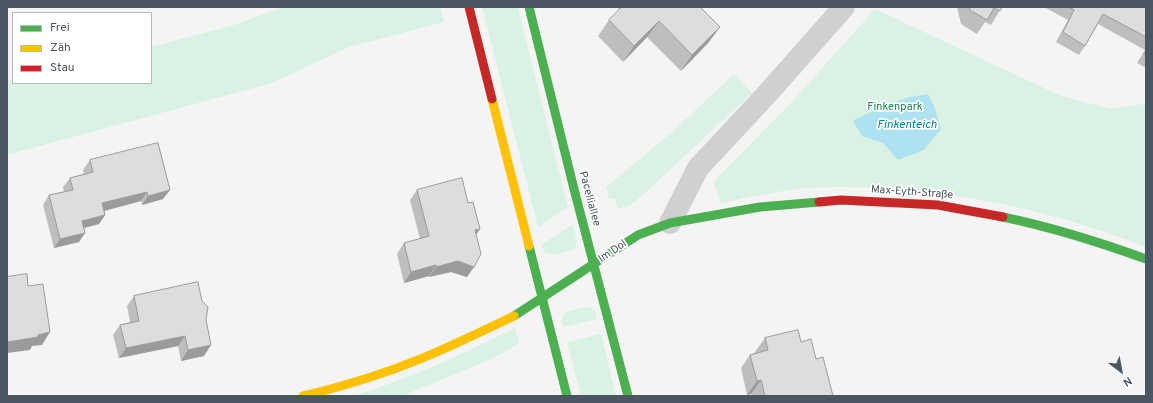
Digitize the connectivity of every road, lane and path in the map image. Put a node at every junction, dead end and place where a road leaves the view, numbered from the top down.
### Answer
1 (469, 7) edge
2 (529, 7) edge
3 (844, 7) edge
4 (670, 223) junction
5 (1146, 259) edge
6 (594, 264) junction
7 (542, 298) junction
8 (303, 396) edge
9 (567, 396) edge
10 (628, 396) edge

1 - 7 street
2 - 6 street, Pacelliallee
3 - 4 street
4 - 5 street, Max-Eyth-Straße
4 - 6 street, Im Dol
6 - 7 street, Im Dol
6 - 10 street, Pacelliallee
7 - 8 street, Im Dol
7 - 9 street

